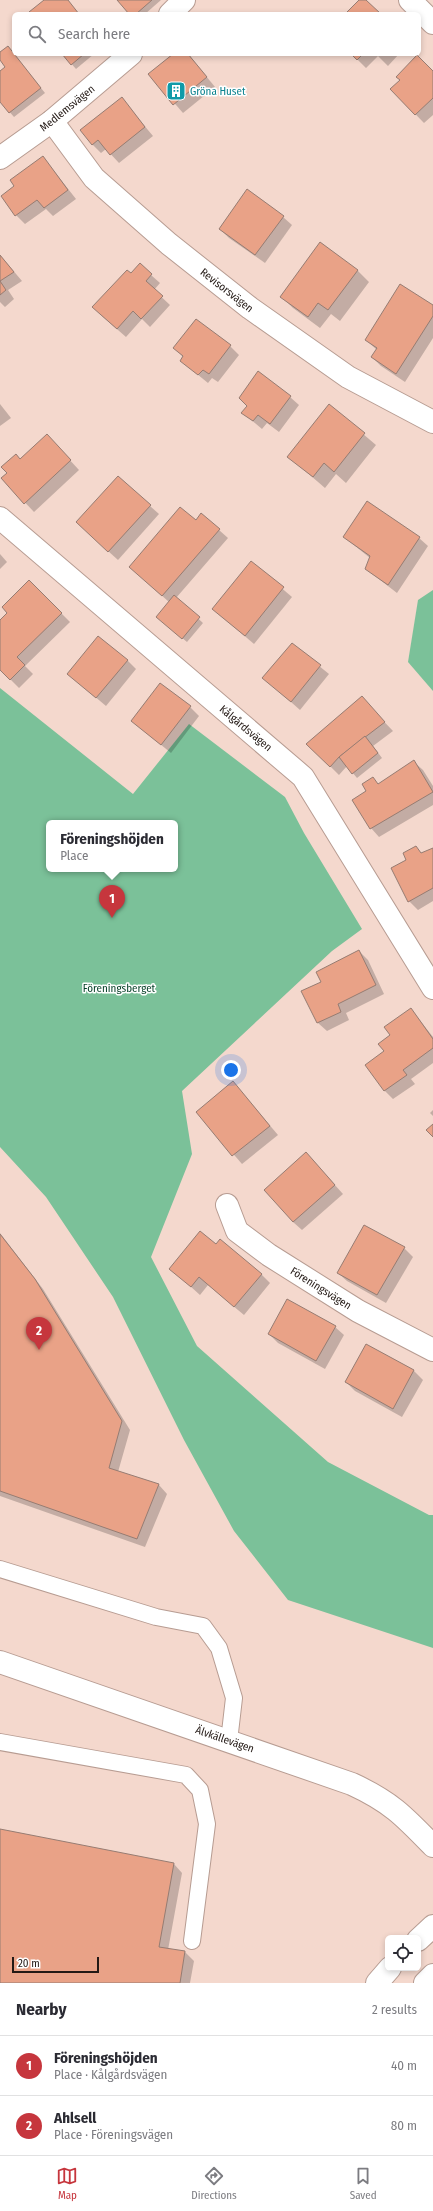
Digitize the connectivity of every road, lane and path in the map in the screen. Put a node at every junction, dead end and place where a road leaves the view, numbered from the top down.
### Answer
1 (184, 0) edge
2 (410, 0) edge
3 (172, 12) edge
4 (433, 23) edge
5 (129, 56) edge
6 (52, 121) junction
7 (0, 158) edge
8 (433, 422) edge
9 (0, 518) edge
10 (433, 988) edge
11 (227, 1205) dead end
12 (433, 1350) edge
13 (0, 1570) edge
14 (0, 1662) edge
15 (229, 1740) junction
16 (0, 1742) edge
17 (433, 1846) edge
18 (433, 1926) edge
19 (421, 1937) edge
20 (192, 1941) dead end
21 (387, 1971) edge
22 (433, 1975) edge
23 (377, 1983) edge
24 (425, 1983) edge

1 - 3 street
2 - 4 street
5 - 6 street, Medlemsvägen
6 - 7 street, Medlemsvägen
6 - 8 street, Revisorsvägen
9 - 10 street, Kålgårdsvägen
11 - 12 street, Föreningsvägen
13 - 15 lane
14 - 15 street, Älvkällevägen
15 - 17 street, Älvkällevägen
16 - 20 lane
18 - 19 street
21 - 23 street
22 - 24 street

